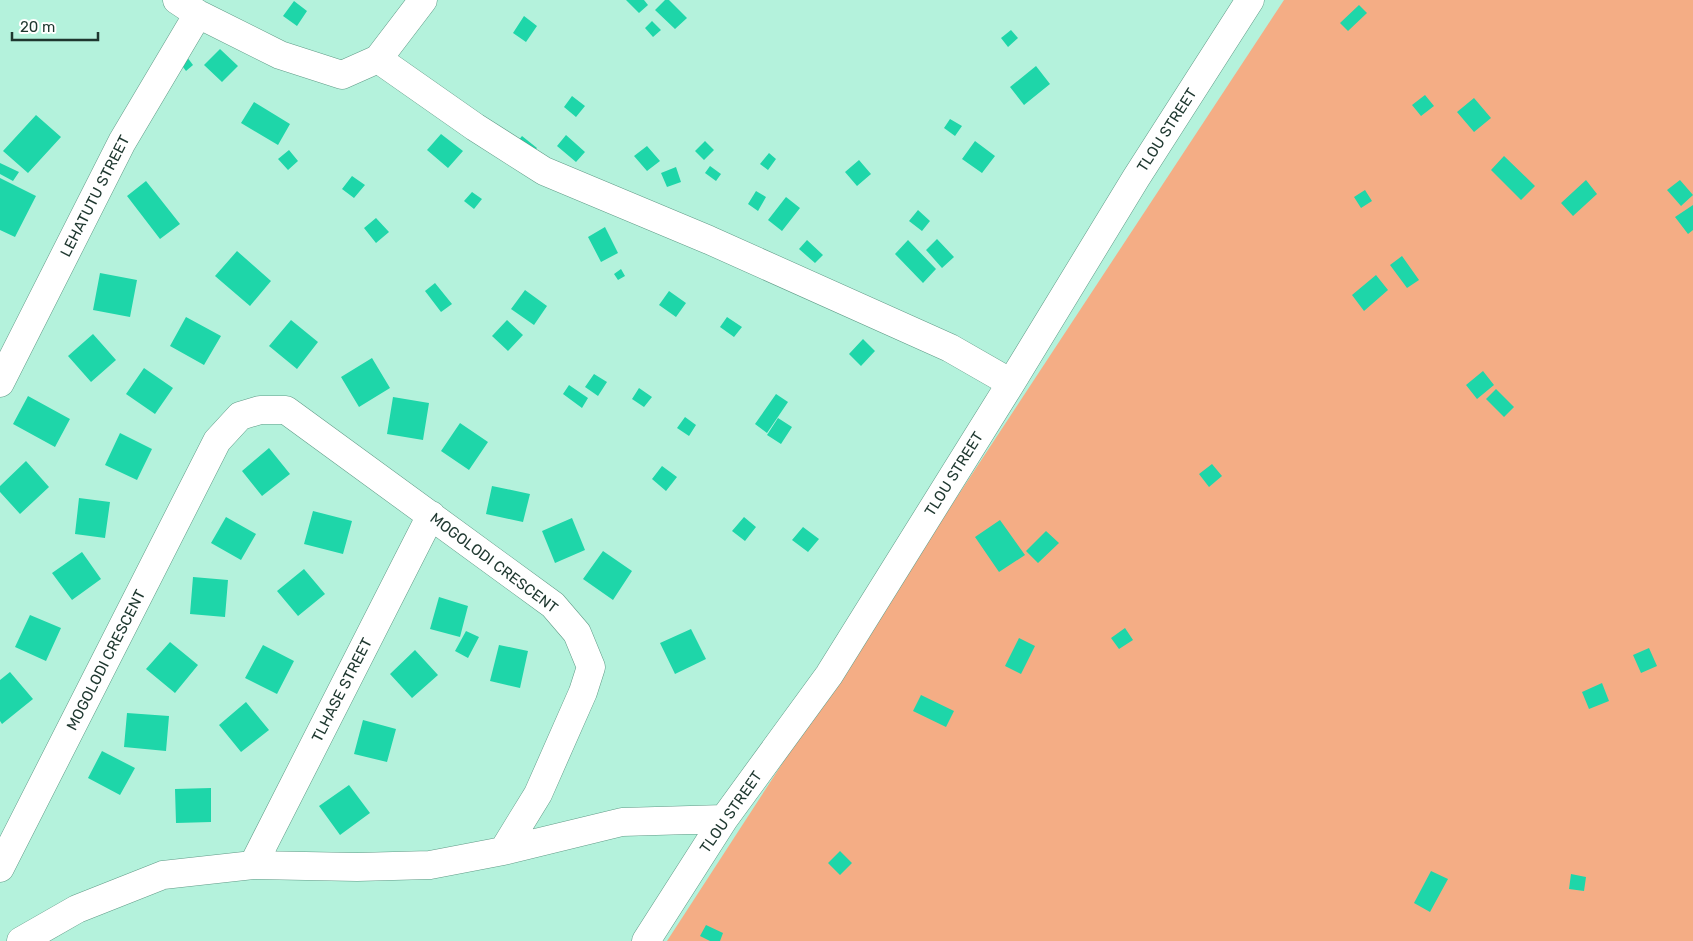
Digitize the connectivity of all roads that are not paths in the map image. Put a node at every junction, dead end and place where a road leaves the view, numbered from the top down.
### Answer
1 (423, 0) edge
2 (1250, 0) edge
3 (188, 7) edge
4 (378, 59) junction
5 (0, 383) edge
6 (1011, 383) junction
7 (431, 515) junction
8 (724, 819) junction
9 (503, 850) junction
10 (252, 865) junction
11 (0, 868) edge
12 (21, 941) edge
13 (646, 941) edge

1 - 4 street
2 - 6 street, TLOU STREET
3 - 4 street
3 - 5 street, LEHATUTU STREET
4 - 6 street
6 - 8 street, TLOU STREET
7 - 9 street, MOGOLODI CRESCENT
7 - 10 street, TLHASE STREET
7 - 11 street, MOGOLODI CRESCENT
8 - 9 street
8 - 13 street, TLOU STREET
9 - 10 street
10 - 12 street

